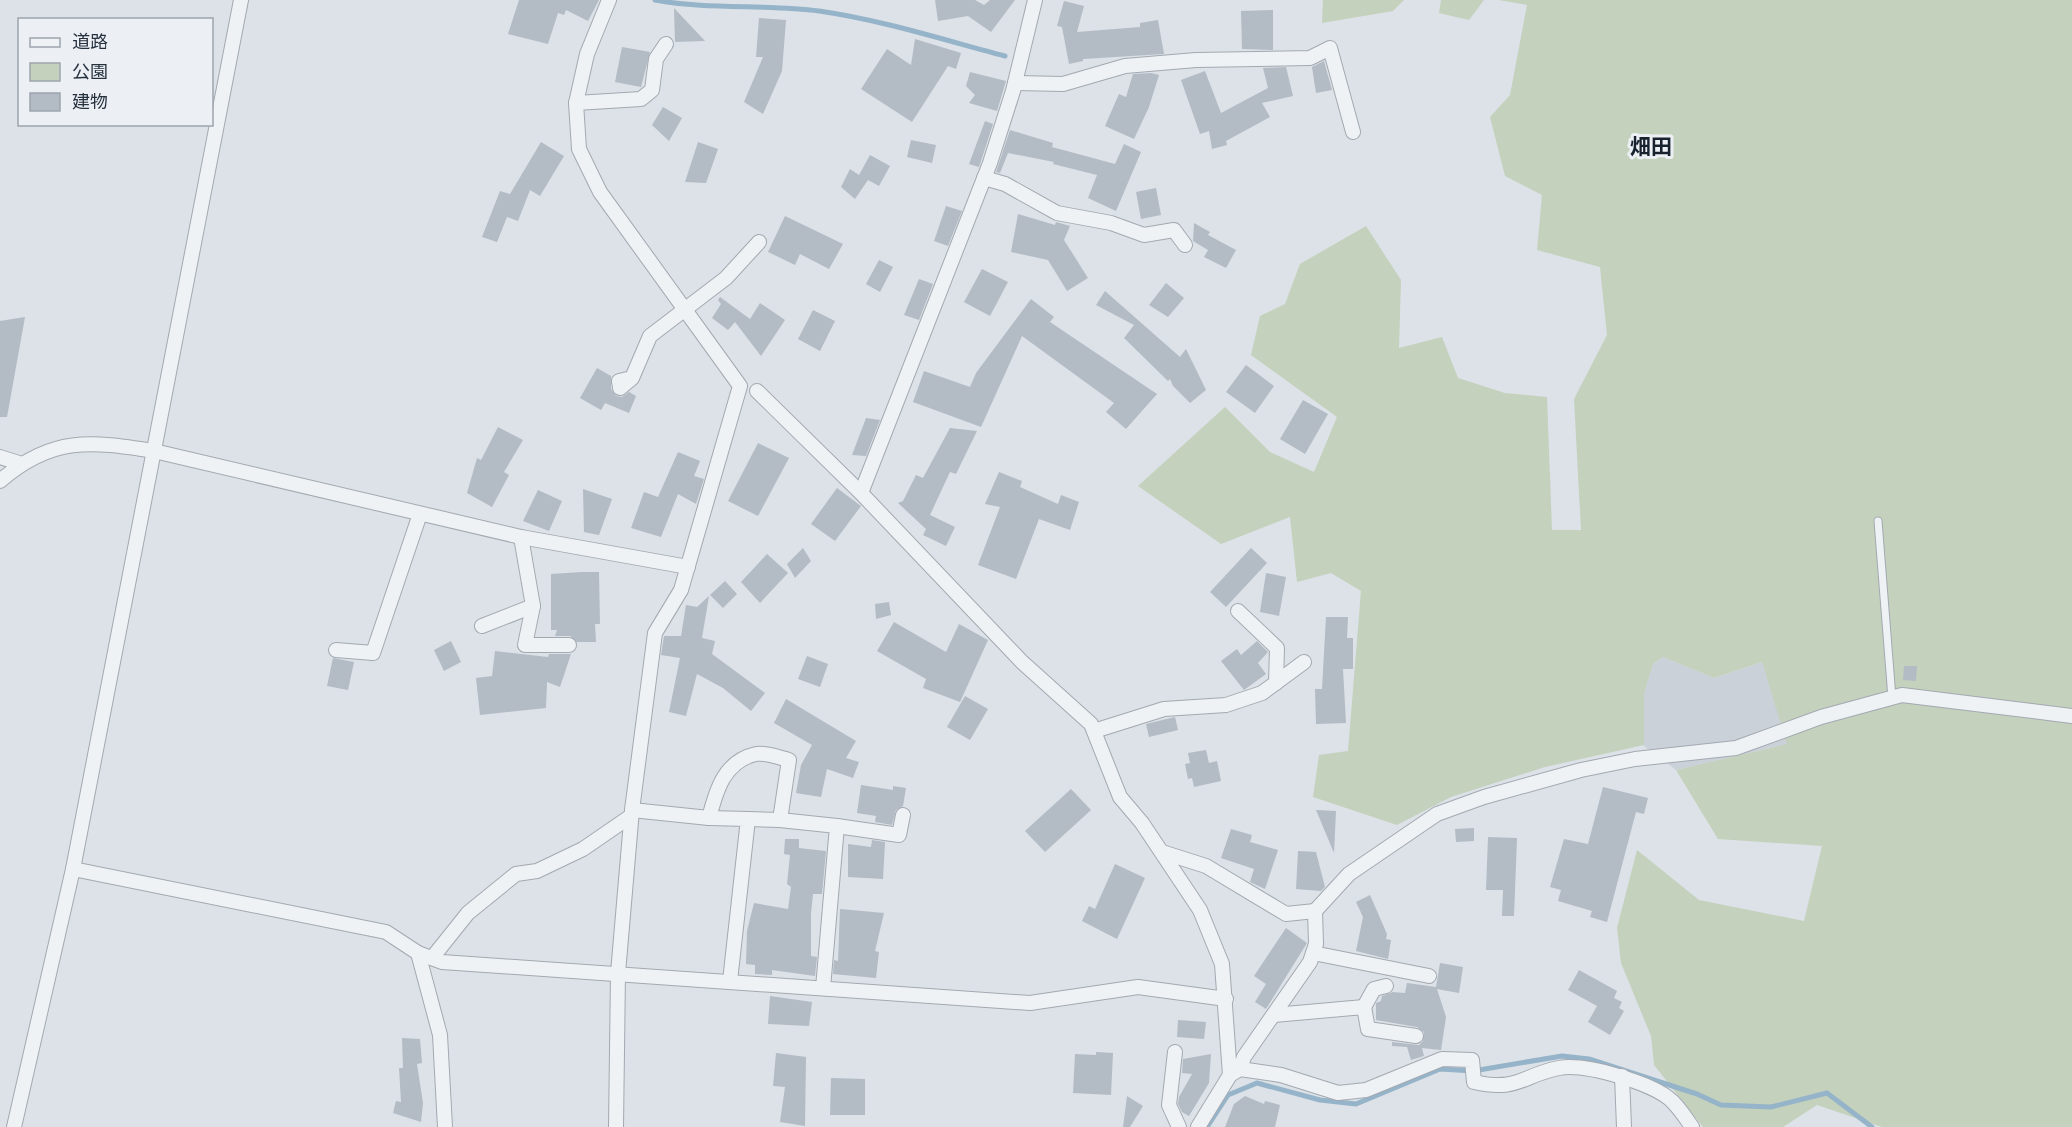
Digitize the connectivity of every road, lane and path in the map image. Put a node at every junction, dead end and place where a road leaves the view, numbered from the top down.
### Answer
1 (241, 0) edge
2 (609, 0) edge
3 (1035, 0) edge
4 (666, 44) dead end
5 (1015, 84) junction
6 (576, 103) junction
7 (1353, 132) dead end
8 (984, 178) junction
9 (759, 242) dead end
10 (1185, 245) dead end
11 (687, 310) junction
12 (632, 378) dead end
13 (757, 391) dead end
14 (154, 451) junction
15 (0, 457) edge
16 (22, 464) junction
17 (0, 481) edge
18 (861, 493) junction
19 (420, 514) junction
20 (1878, 521) dead end
21 (521, 537) junction
22 (688, 567) junction
23 (533, 606) junction
24 (1238, 611) dead end
25 (482, 626) dead end
26 (569, 645) dead end
27 (336, 650) dead end
28 (1304, 662) dead end
29 (1276, 683) junction
30 (1892, 698) junction
31 (2072, 716) edge
32 (1094, 731) junction
33 (631, 813) junction
34 (903, 815) dead end
35 (709, 818) junction
36 (748, 819) junction
37 (780, 820) junction
38 (837, 826) junction
39 (1162, 852) junction
40 (73, 869) junction
41 (1315, 911) junction
42 (418, 953) junction
43 (1313, 954) junction
44 (432, 958) junction
45 (618, 973) junction
46 (1429, 976) dead end
47 (730, 981) junction
48 (1386, 986) dead end
49 (823, 988) junction
50 (1226, 999) junction
51 (1364, 1007) junction
52 (1274, 1015) junction
53 (1416, 1036) dead end
54 (1175, 1052) dead end
55 (1235, 1072) junction
56 (1622, 1076) junction
57 (1202, 1126) edge
58 (14, 1127) edge
59 (445, 1127) edge
60 (616, 1127) edge
61 (1179, 1127) edge
62 (1624, 1127) edge
63 (1692, 1127) edge

1 - 14 street
2 - 6 street
3 - 5 street
4 - 6 street
5 - 7 street
5 - 8 street
6 - 11 street
8 - 10 street
8 - 18 street
9 - 11 street
11 - 12 street
11 - 22 street
13 - 18 street
14 - 16 street
14 - 19 street
14 - 40 street
15 - 16 street
16 - 17 street
18 - 32 street
19 - 21 street
19 - 27 street
20 - 30 lane
21 - 22 street
21 - 23 street
22 - 33 street
23 - 25 street
23 - 26 street
24 - 29 street
28 - 29 street
29 - 32 street
30 - 31 street
30 - 41 street
32 - 39 street
33 - 35 street
33 - 44 street
33 - 45 street
34 - 38 street
35 - 36 street
35 - 37 street
36 - 37 street
36 - 47 street
37 - 38 street
38 - 49 street
39 - 41 street
39 - 50 street
40 - 42 street
40 - 58 street
41 - 43 street
42 - 44 street
42 - 59 street
43 - 46 street
43 - 52 street
44 - 45 street
45 - 47 street
45 - 60 street
47 - 49 street
48 - 51 street
49 - 50 street
50 - 55 street
51 - 52 street
51 - 53 street
52 - 55 street
54 - 61 street
55 - 56 street
55 - 57 street
56 - 62 street
56 - 63 street

